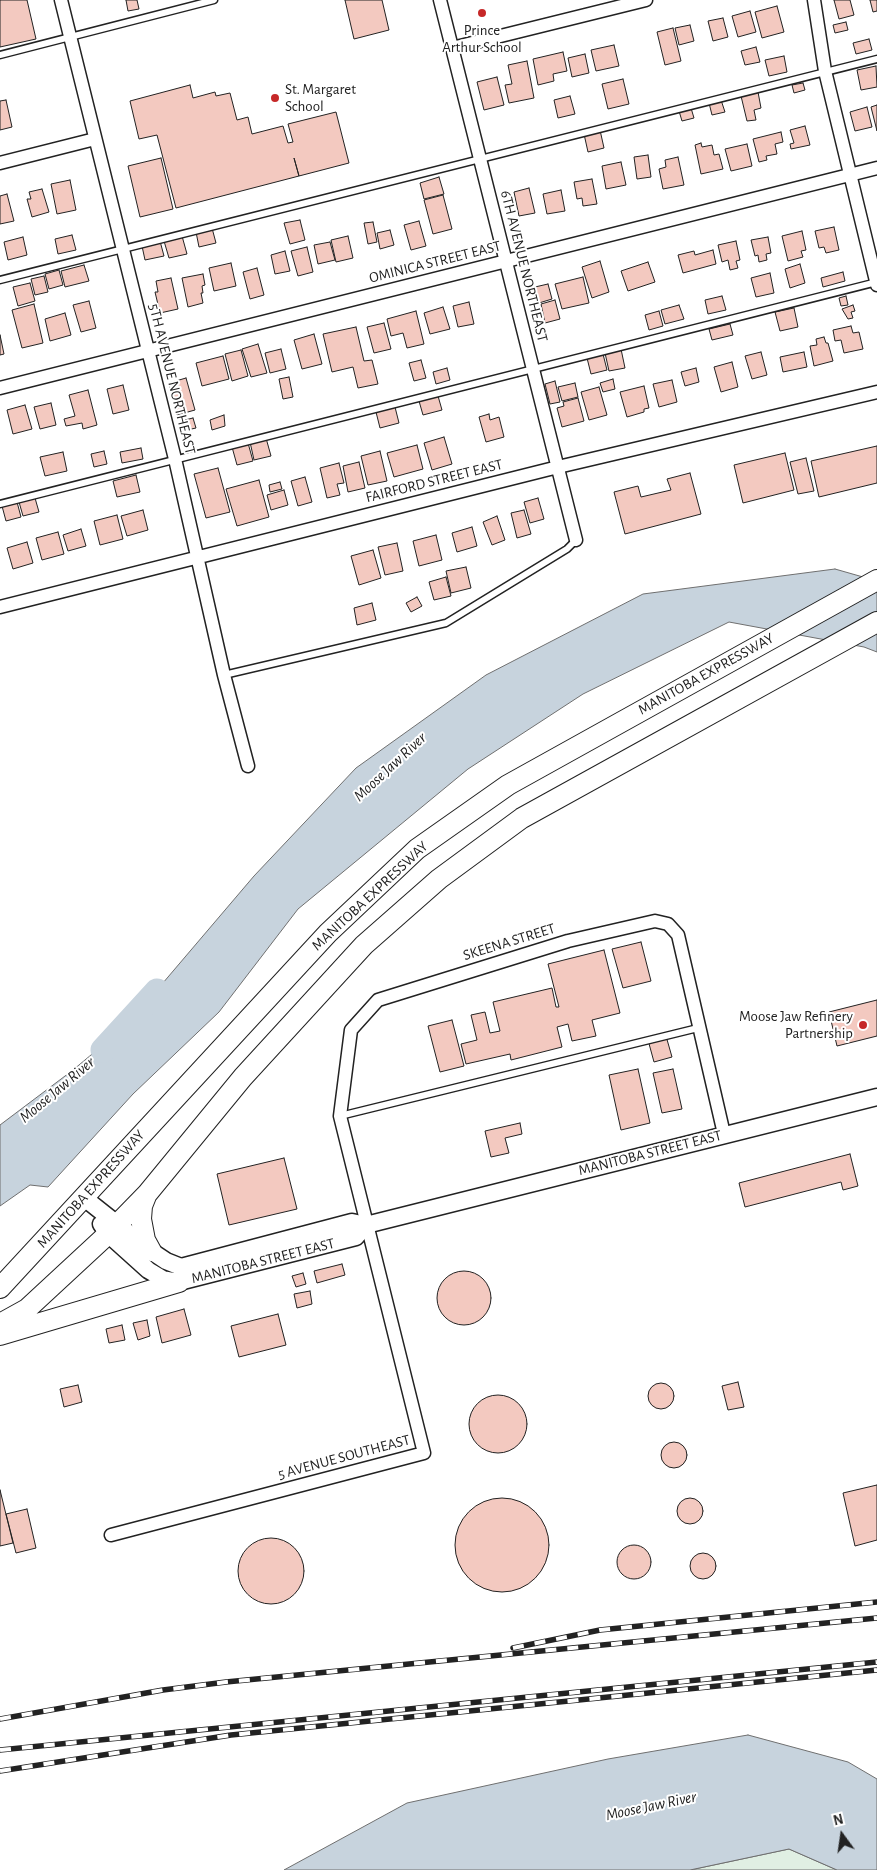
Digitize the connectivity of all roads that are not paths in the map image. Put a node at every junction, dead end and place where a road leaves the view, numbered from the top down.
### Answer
1 (61, 0) edge
2 (214, 0) edge
3 (440, 0) edge
4 (646, 0) edge
5 (814, 0) edge
6 (70, 37) junction
7 (452, 48) junction
8 (0, 55) edge
9 (877, 58) edge
10 (825, 71) junction
11 (96, 139) junction
12 (481, 157) junction
13 (0, 163) edge
14 (877, 168) edge
15 (851, 175) junction
16 (122, 248) junction
17 (506, 261) junction
18 (0, 280) edge
19 (877, 283) edge
20 (148, 351) junction
21 (533, 369) junction
22 (0, 388) edge
23 (877, 392) edge
24 (175, 459) junction
25 (558, 467) junction
26 (0, 504) edge
27 (576, 540) joint
28 (197, 557) junction
29 (877, 580) edge
30 (0, 607) edge
31 (877, 622) edge
32 (224, 675) junction
33 (248, 766) dead end
34 (698, 1028) junction
35 (877, 1097) edge
36 (340, 1116) junction
37 (724, 1134) junction
38 (147, 1194) junction
39 (83, 1197) junction
40 (113, 1229) junction
41 (367, 1229) junction
42 (151, 1251) junction
43 (178, 1282) junction
44 (0, 1288) edge
45 (0, 1324) edge
46 (0, 1335) edge
47 (111, 1535) dead end

1 - 6 street, 5TH AVENUE NORTHEAST
2 - 6 lane
3 - 7 street, 6TH AVENUE NORTHEAST
4 - 7 street
5 - 10 street
6 - 8 lane
6 - 11 street, 5TH AVENUE NORTHEAST
7 - 12 street, 6TH AVENUE NORTHEAST
9 - 10 lane
10 - 12 lane
10 - 15 street
11 - 13 street
11 - 16 street, 5TH AVENUE NORTHEAST
12 - 16 lane
12 - 17 street, 6TH AVENUE NORTHEAST
14 - 15 street, OMINICA STREET EAST
15 - 17 street, OMINICA STREET EAST
15 - 19 street
16 - 18 lane
16 - 20 street, 5TH AVENUE NORTHEAST
17 - 20 street, OMINICA STREET EAST
17 - 21 street, 6TH AVENUE NORTHEAST
19 - 21 lane
20 - 22 street, OMINICA STREET EAST
20 - 24 street, 5TH AVENUE NORTHEAST
21 - 24 lane
21 - 25 street, 6TH AVENUE NORTHEAST
23 - 25 street, FAIRFORD STREET EAST
24 - 26 lane
24 - 28 street, 5TH AVENUE NORTHEAST
25 - 27 street, 6TH AVENUE NORTHEAST
25 - 28 street, FAIRFORD STREET EAST
27 - 32 lane
28 - 30 street, FAIRFORD STREET EAST
28 - 32 street, 5TH AVENUE NORTHEAST
29 - 39 main road, MANITOBA EXPRESSWAY
31 - 38 main road
32 - 33 street, 5TH AVENUE NORTHEAST
34 - 36 lane
34 - 36 street, SKEENA STREET
34 - 37 street, SKEENA STREET
35 - 37 street, MANITOBA STREET EAST
36 - 41 street
37 - 41 street, MANITOBA STREET EAST
38 - 40 main road
38 - 42 main road
39 - 40 street, MANITOBA STREET EAST
39 - 44 main road, MANITOBA EXPRESSWAY
40 - 42 street, MANITOBA STREET EAST
40 - 43 street, MANITOBA STREET EAST
40 - 45 main road
41 - 42 street, MANITOBA STREET EAST
41 - 43 street, MANITOBA STREET EAST
41 - 47 street, 5 AVENUE SOUTHEAST
43 - 46 main road

